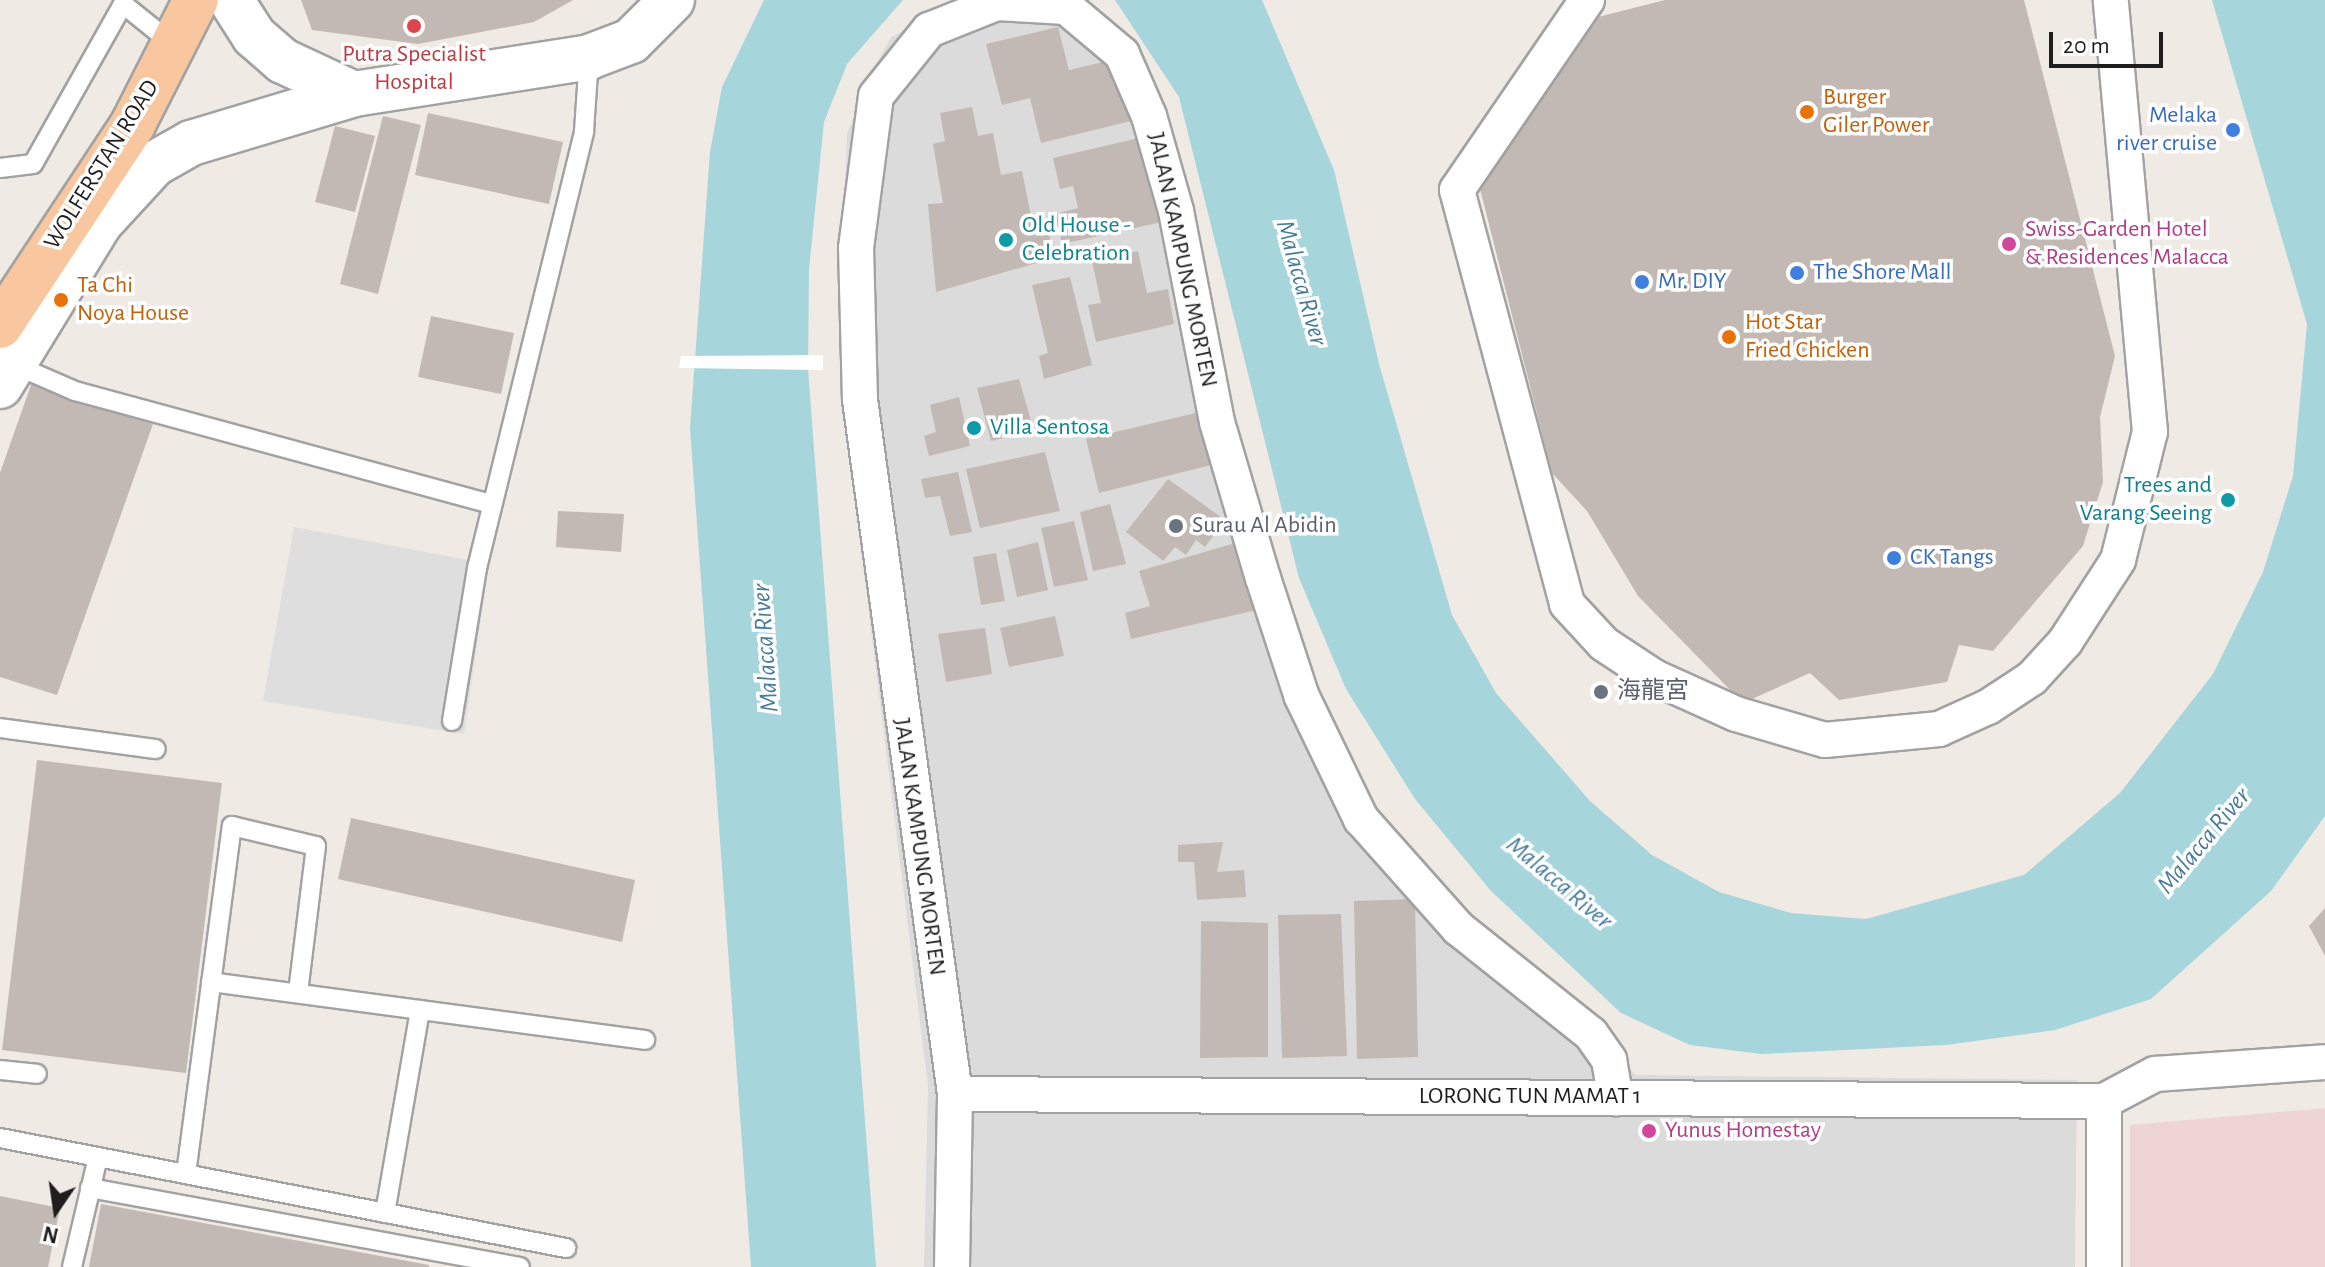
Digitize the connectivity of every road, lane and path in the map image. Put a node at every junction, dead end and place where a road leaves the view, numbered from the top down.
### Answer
1 (196, 0) edge
2 (231, 0) edge
3 (672, 0) edge
4 (1587, 0) edge
5 (2111, 0) edge
6 (121, 2) edge
7 (176, 47) junction
8 (589, 57) junction
9 (354, 94) junction
10 (0, 168) edge
11 (9, 336) edge
12 (492, 504) junction
13 (452, 721) dead end
14 (0, 728) edge
15 (156, 749) dead end
16 (211, 982) junction
17 (298, 993) junction
18 (420, 1010) junction
19 (645, 1040) dead end
20 (2325, 1062) edge
21 (0, 1070) edge
22 (37, 1074) dead end
23 (955, 1094) junction
24 (1616, 1098) junction
25 (2104, 1101) junction
26 (0, 1138) edge
27 (98, 1157) junction
28 (186, 1174) junction
29 (90, 1188) junction
30 (385, 1213) junction
31 (566, 1248) dead end
32 (72, 1267) edge
33 (520, 1267) edge
34 (952, 1267) edge
35 (2104, 1267) edge

1 - 7 main road, WOLFERSTAN ROAD
2 - 9 street
3 - 8 street
4 - 5 street
6 - 7 lane
6 - 10 lane
7 - 11 main road, WOLFERSTAN ROAD
8 - 9 street
8 - 12 lane
9 - 11 street
11 - 12 lane
12 - 13 lane
14 - 15 lane
16 - 17 lane
16 - 17 lane
16 - 28 lane
17 - 18 lane
18 - 19 lane
18 - 30 lane
20 - 25 street
21 - 22 lane
23 - 24 street, LORONG TUN MAMAT 1
23 - 24 street, JALAN KAMPUNG MORTEN
23 - 34 street, JALAN KAMPUNG MORTEN
24 - 25 street, LORONG TUN MAMAT 1
25 - 35 street
26 - 27 lane
27 - 28 lane
27 - 29 lane
28 - 30 lane
29 - 32 lane
29 - 33 lane
30 - 31 lane

